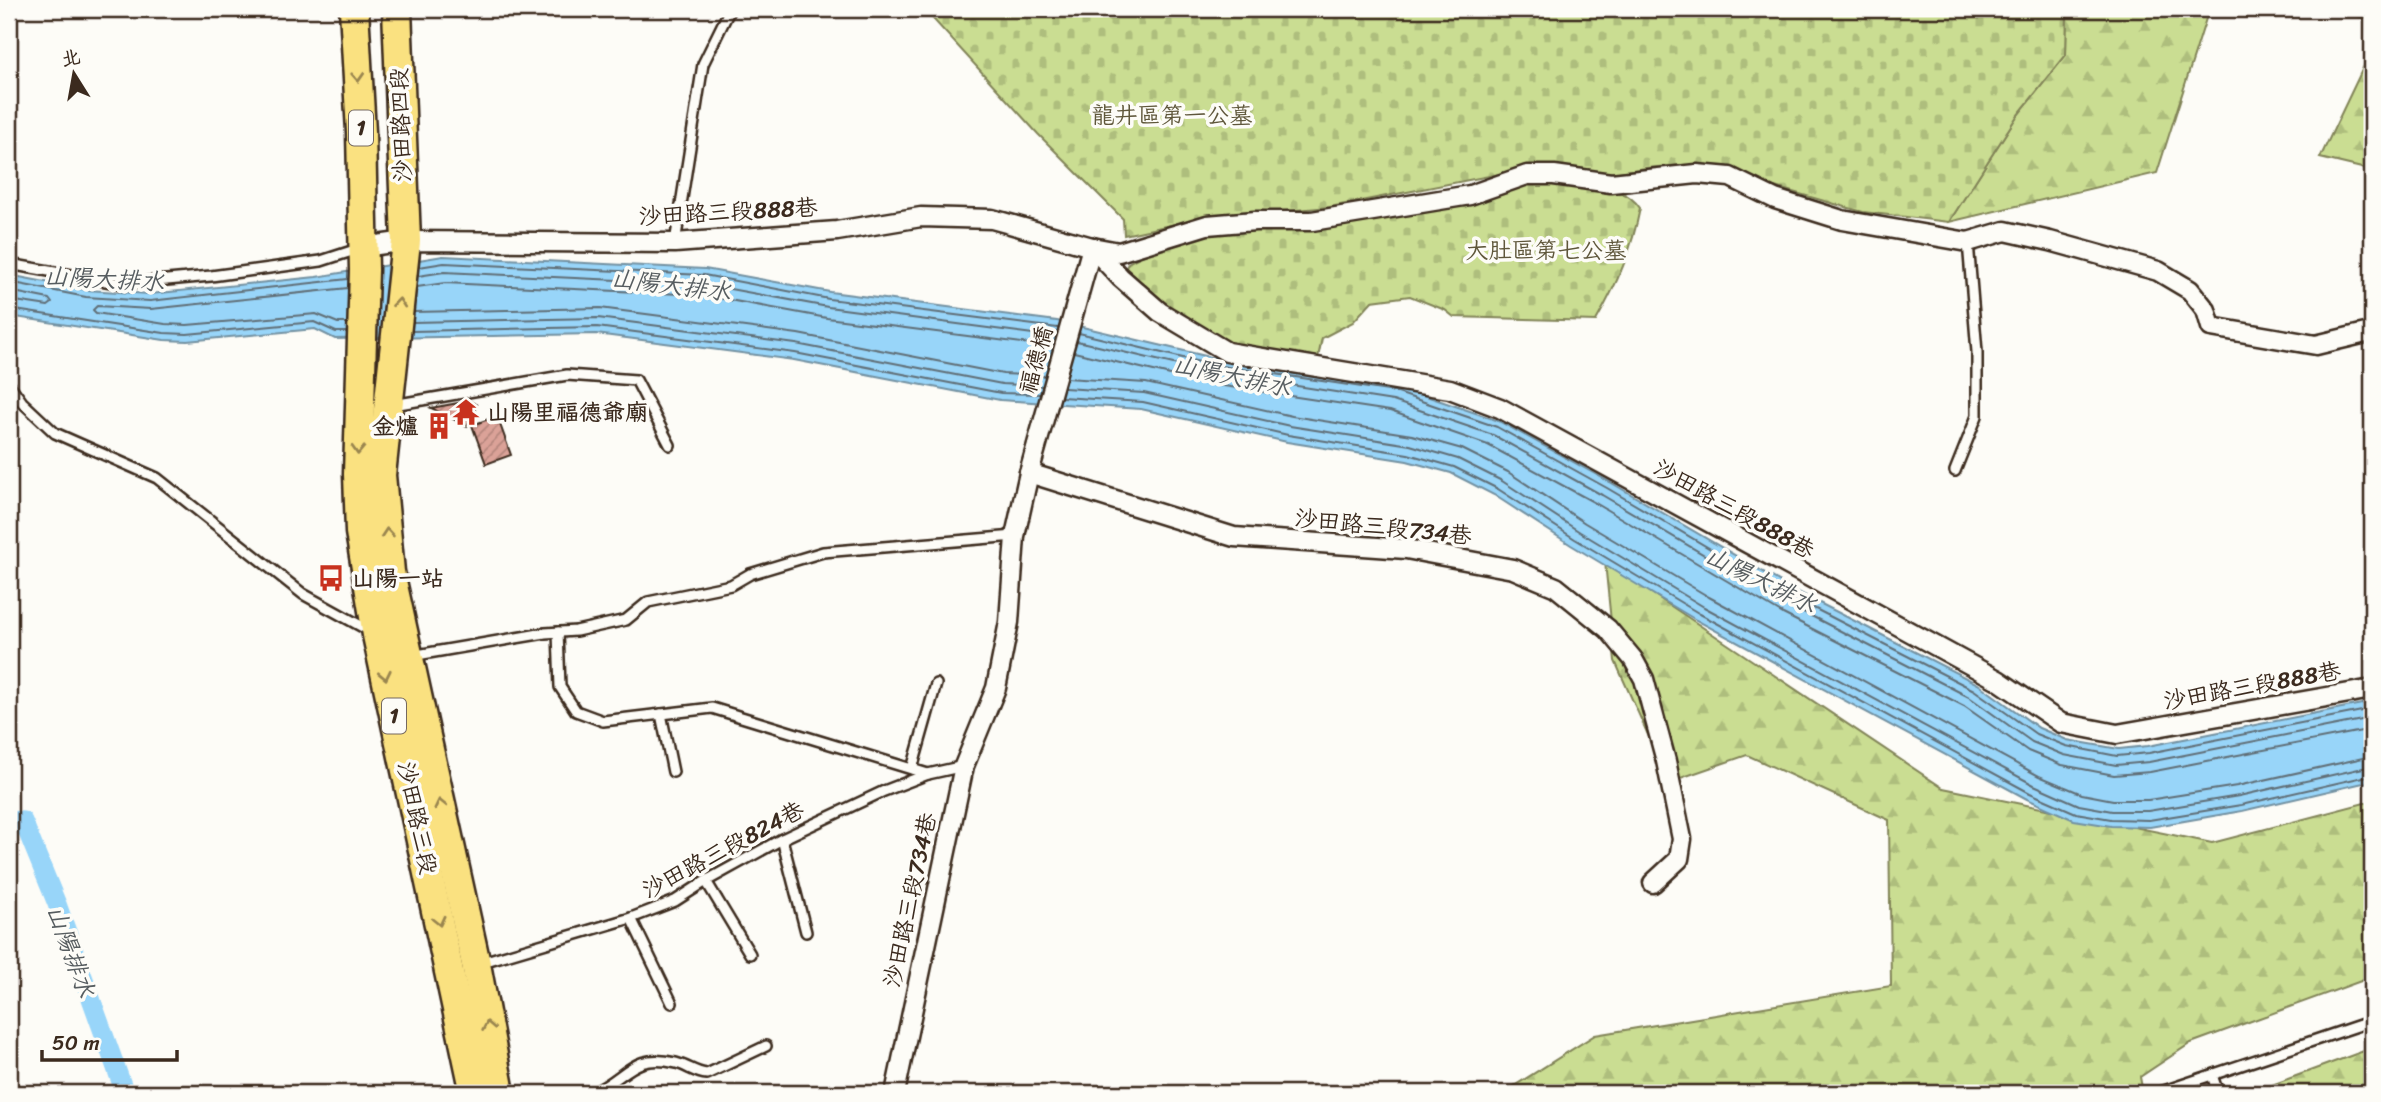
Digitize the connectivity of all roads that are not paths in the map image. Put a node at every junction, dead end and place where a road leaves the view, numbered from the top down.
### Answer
1 (354, 9) edge
2 (397, 9) edge
3 (730, 9) edge
4 (1969, 242) junction
5 (675, 243) junction
6 (1092, 247) junction
7 (404, 255) junction
8 (364, 258) junction
9 (9, 264) edge
10 (2370, 332) dead end
11 (9, 384) edge
12 (374, 407) junction
13 (1045, 419) joint
14 (670, 444) dead end
15 (1955, 471) dead end
16 (1029, 472) junction
17 (1015, 536) junction
18 (558, 632) junction
19 (392, 646) junction
20 (936, 684) dead end
21 (2372, 688) edge
22 (661, 714) junction
23 (964, 766) junction
24 (912, 769) junction
25 (673, 772) dead end
26 (928, 774) junction
27 (782, 839) junction
28 (706, 881) junction
29 (1653, 883) dead end
30 (631, 918) junction
31 (806, 932) dead end
32 (750, 954) dead end
33 (463, 967) junction
34 (672, 1003) dead end
35 (2372, 1021) edge
36 (766, 1046) dead end
37 (2212, 1074) junction
38 (475, 1093) edge
39 (500, 1093) edge
40 (595, 1093) edge
41 (895, 1093) edge
42 (2158, 1093) edge
43 (2218, 1093) edge

1 -> 8 main road, 沙田路四段 / 1
2 - 7 main road, 沙田路四段 / 1
3 - 5 lane
4 - 6 street
4 - 10 street
4 - 15 lane
5 - 6 street, 沙田路三段888巷
5 - 7 street, 沙田路三段888巷
6 - 13 street, 福德橋
6 - 21 street, 沙田路三段888巷
7 - 8 street, 沙田路三段888巷
12 -> 7 main road, 沙田路三段 / 1
8 - 9 lane
8 - 12 main road, 沙田路三段 / 1
11 - 19 lane
12 - 14 lane
19 -> 12 main road, 沙田路三段 / 1
12 -> 19 main road, 沙田路三段 / 1
13 - 16 street, 沙田路三段734巷
16 - 17 street, 沙田路三段734巷
16 - 29 street, 沙田路三段734巷
17 - 18 lane
17 - 23 street, 沙田路三段734巷
18 - 19 lane
18 - 22 lane, 沙田路三段824巷
33 -> 19 main road, 沙田路三段 / 1
19 -> 33 main road, 沙田路三段 / 1
20 - 24 lane
22 - 24 lane, 沙田路三段824巷
22 - 25 lane
23 - 26 lane, 沙田路三段824巷
23 - 41 street, 沙田路三段734巷
24 - 26 lane, 沙田路三段824巷
26 - 27 lane, 沙田路三段824巷
27 - 28 lane, 沙田路三段824巷
27 - 31 lane
28 - 30 lane, 沙田路三段824巷
28 - 32 lane
30 - 33 lane, 沙田路三段824巷
30 - 34 lane
33 - 38 main road, 沙田路三段 / 1
39 -> 33 main road, 沙田路三段 / 1
35 - 37 lane
36 - 40 lane
37 - 42 lane
37 - 43 lane

